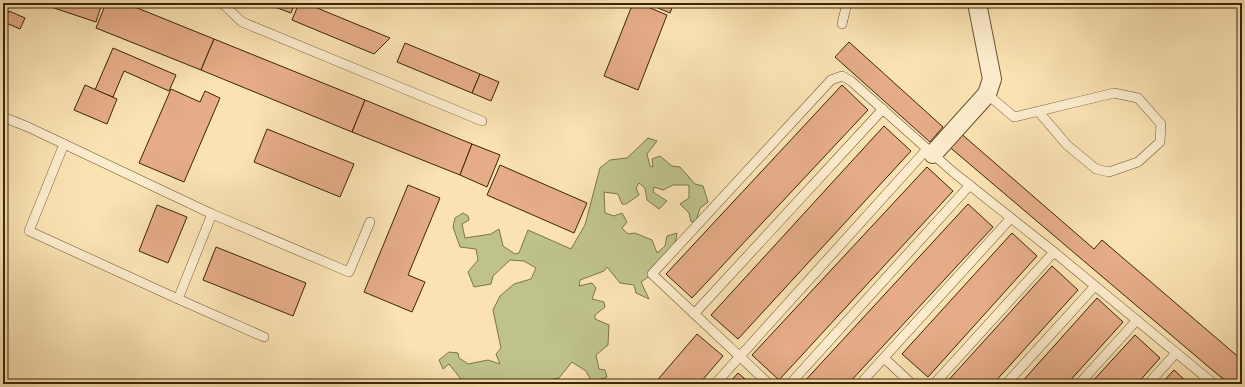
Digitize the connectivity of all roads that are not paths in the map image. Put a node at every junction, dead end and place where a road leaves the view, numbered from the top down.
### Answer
1 (222, 3) edge
2 (847, 3) edge
3 (977, 3) edge
4 (842, 24) dead end
5 (987, 94) junction
6 (883, 109) junction
7 (1038, 111) junction
8 (3, 117) edge
9 (482, 121) dead end
10 (64, 144) junction
11 (930, 151) junction
12 (970, 185) junction
13 (212, 214) junction
14 (1011, 218) junction
15 (370, 222) dead end
16 (1054, 252) junction
17 (1095, 286) junction
18 (178, 299) junction
19 (694, 314) junction
20 (1136, 320) junction
21 (264, 337) dead end
22 (1176, 353) junction
23 (740, 357) junction
24 (884, 358) junction
25 (715, 384) edge
26 (770, 384) edge
27 (790, 384) edge
28 (860, 384) edge
29 (912, 384) edge
30 (934, 384) edge
31 (1006, 384) edge
32 (1079, 384) edge
33 (1148, 384) edge
34 (1214, 384) edge

1 - 9 lane
2 - 4 lane
3 - 5 street
5 - 7 lane
5 - 11 street
6 - 11 lane
6 - 19 lane
6 - 19 lane
7 - 7 lane
8 - 10 lane
10 - 13 lane
10 - 18 lane
11 - 12 lane
11 - 23 lane
12 - 14 lane
12 - 27 lane
13 - 15 lane
13 - 18 lane
14 - 16 lane
14 - 24 lane
16 - 17 lane
16 - 30 lane
17 - 20 lane
17 - 31 lane
18 - 21 lane
19 - 23 lane
20 - 22 lane
20 - 32 lane
22 - 33 lane
22 - 34 lane
23 - 25 lane
23 - 26 lane
24 - 28 lane
24 - 29 lane

